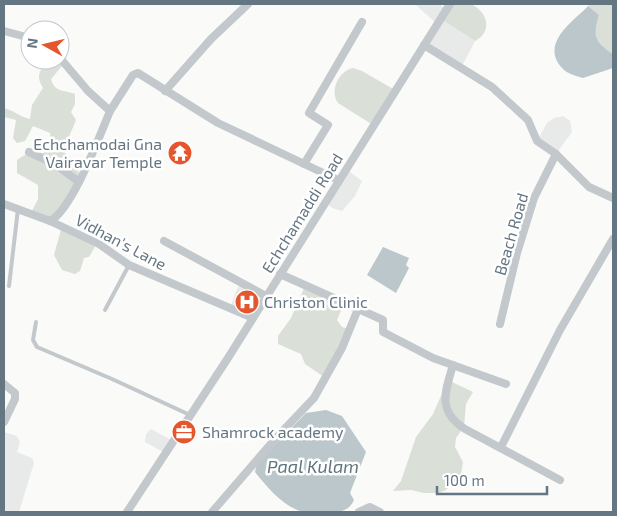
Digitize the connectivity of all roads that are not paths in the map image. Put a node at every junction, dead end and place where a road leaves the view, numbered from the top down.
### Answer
1 (248, 4) edge
2 (450, 4) edge
3 (362, 22) dead end
4 (4, 31) edge
5 (20, 35) edge
6 (424, 45) junction
7 (70, 70) edge
8 (165, 90) junction
9 (110, 111) junction
10 (29, 152) dead end
11 (556, 154) junction
12 (304, 164) junction
13 (338, 180) junction
14 (79, 182) junction
15 (613, 198) edge
16 (4, 204) edge
17 (18, 209) junction
18 (50, 221) junction
19 (613, 239) edge
20 (164, 241) dead end
21 (129, 265) junction
22 (280, 274) junction
23 (9, 286) dead end
24 (266, 296) junction
25 (358, 309) junction
26 (105, 310) dead end
27 (253, 318) junction
28 (36, 322) dead end
29 (500, 324) dead end
30 (454, 365) junction
31 (4, 384) edge
32 (506, 384) dead end
33 (190, 415) junction
34 (4, 422) edge
35 (501, 447) junction
36 (560, 480) dead end
37 (127, 512) edge
38 (212, 512) edge
39 (359, 512) edge
40 (380, 512) edge

1 - 8 street
2 - 6 street, Echchamaddi Road
3 - 12 street
4 - 5 street
6 - 11 street
6 - 13 street, Echchamaddi Road
7 - 9 street
8 - 9 street
8 - 12 street
9 - 14 street
10 - 14 street
11 - 15 street
11 - 29 street, Beach Road
12 - 13 street
13 - 22 street, Echchamaddi Road
14 - 18 street
16 - 17 street, Vidhan's Lane
17 - 18 street, Vidhan's Lane
17 - 23 lane
18 - 21 street, Vidhan's Lane
19 - 35 street
20 - 24 street
21 - 26 lane
21 - 27 street, Vidhan's Lane
22 - 24 street, Echchamaddi Road
22 - 25 street
24 - 27 street, Echchamaddi Road
25 - 30 street
25 - 38 street
27 - 33 street, Echchamaddi Road
28 - 33 lane
30 - 32 street
30 - 35 street
31 - 34 street
33 - 37 street, Echchamaddi Road
35 - 36 street
39 - 40 street

